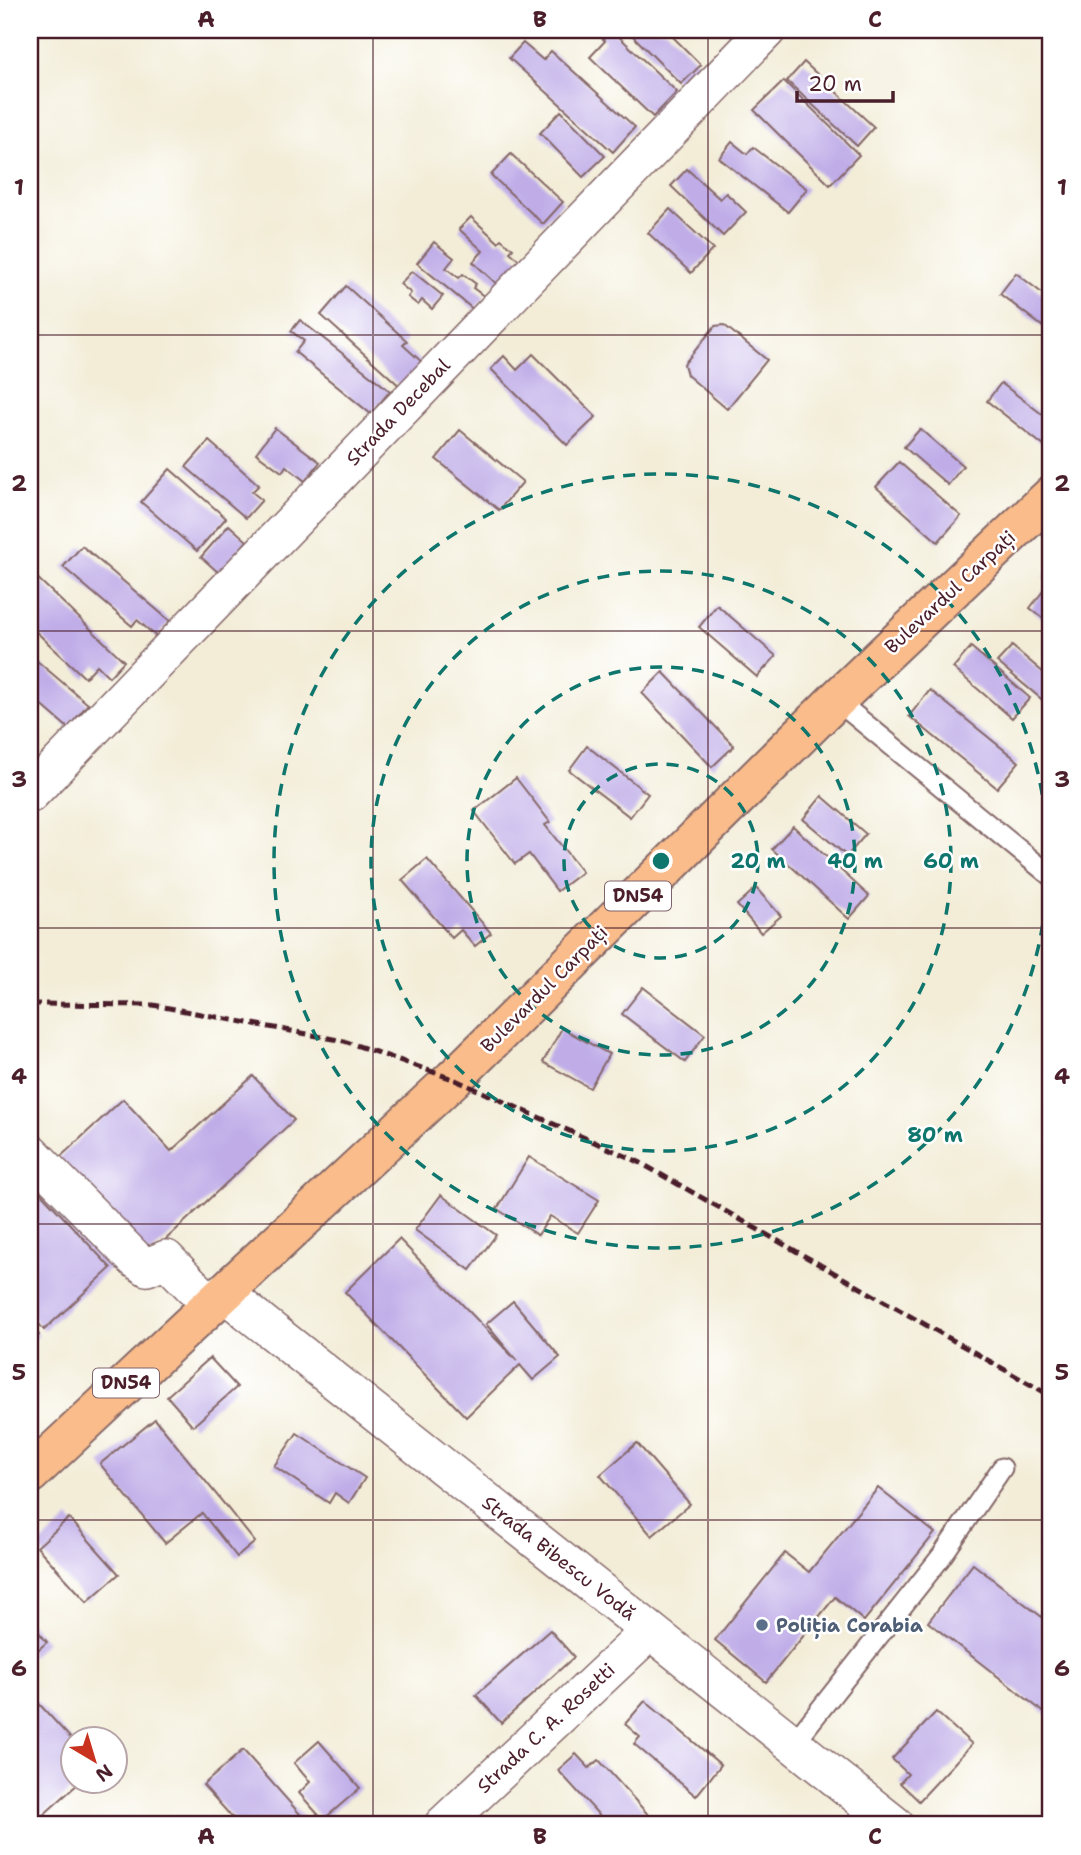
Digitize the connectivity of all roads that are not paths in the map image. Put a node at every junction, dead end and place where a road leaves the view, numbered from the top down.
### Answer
1 (767, 30) edge
2 (1051, 496) edge
3 (836, 700) junction
4 (30, 794) edge
5 (1051, 876) edge
6 (30, 1152) edge
7 (216, 1298) junction
8 (1002, 1468) dead end
9 (30, 1474) edge
10 (650, 1630) junction
11 (793, 1744) junction
12 (443, 1825) edge
13 (895, 1825) edge

1 - 4 street, Strada Decebal
2 - 3 main road, Bulevardul Carpați / DN54
3 - 5 lane
3 - 7 main road, Bulevardul Carpați / DN54
6 - 7 street, Strada Bibescu Vodă
7 - 9 main road, Bulevardul Carpați / DN54
7 - 10 street, Strada Bibescu Vodă
8 - 11 lane
10 - 11 street, Strada Bibescu Vodă
10 - 12 street, Strada C. A. Rosetti
11 - 13 street, Strada Bibescu Vodă

